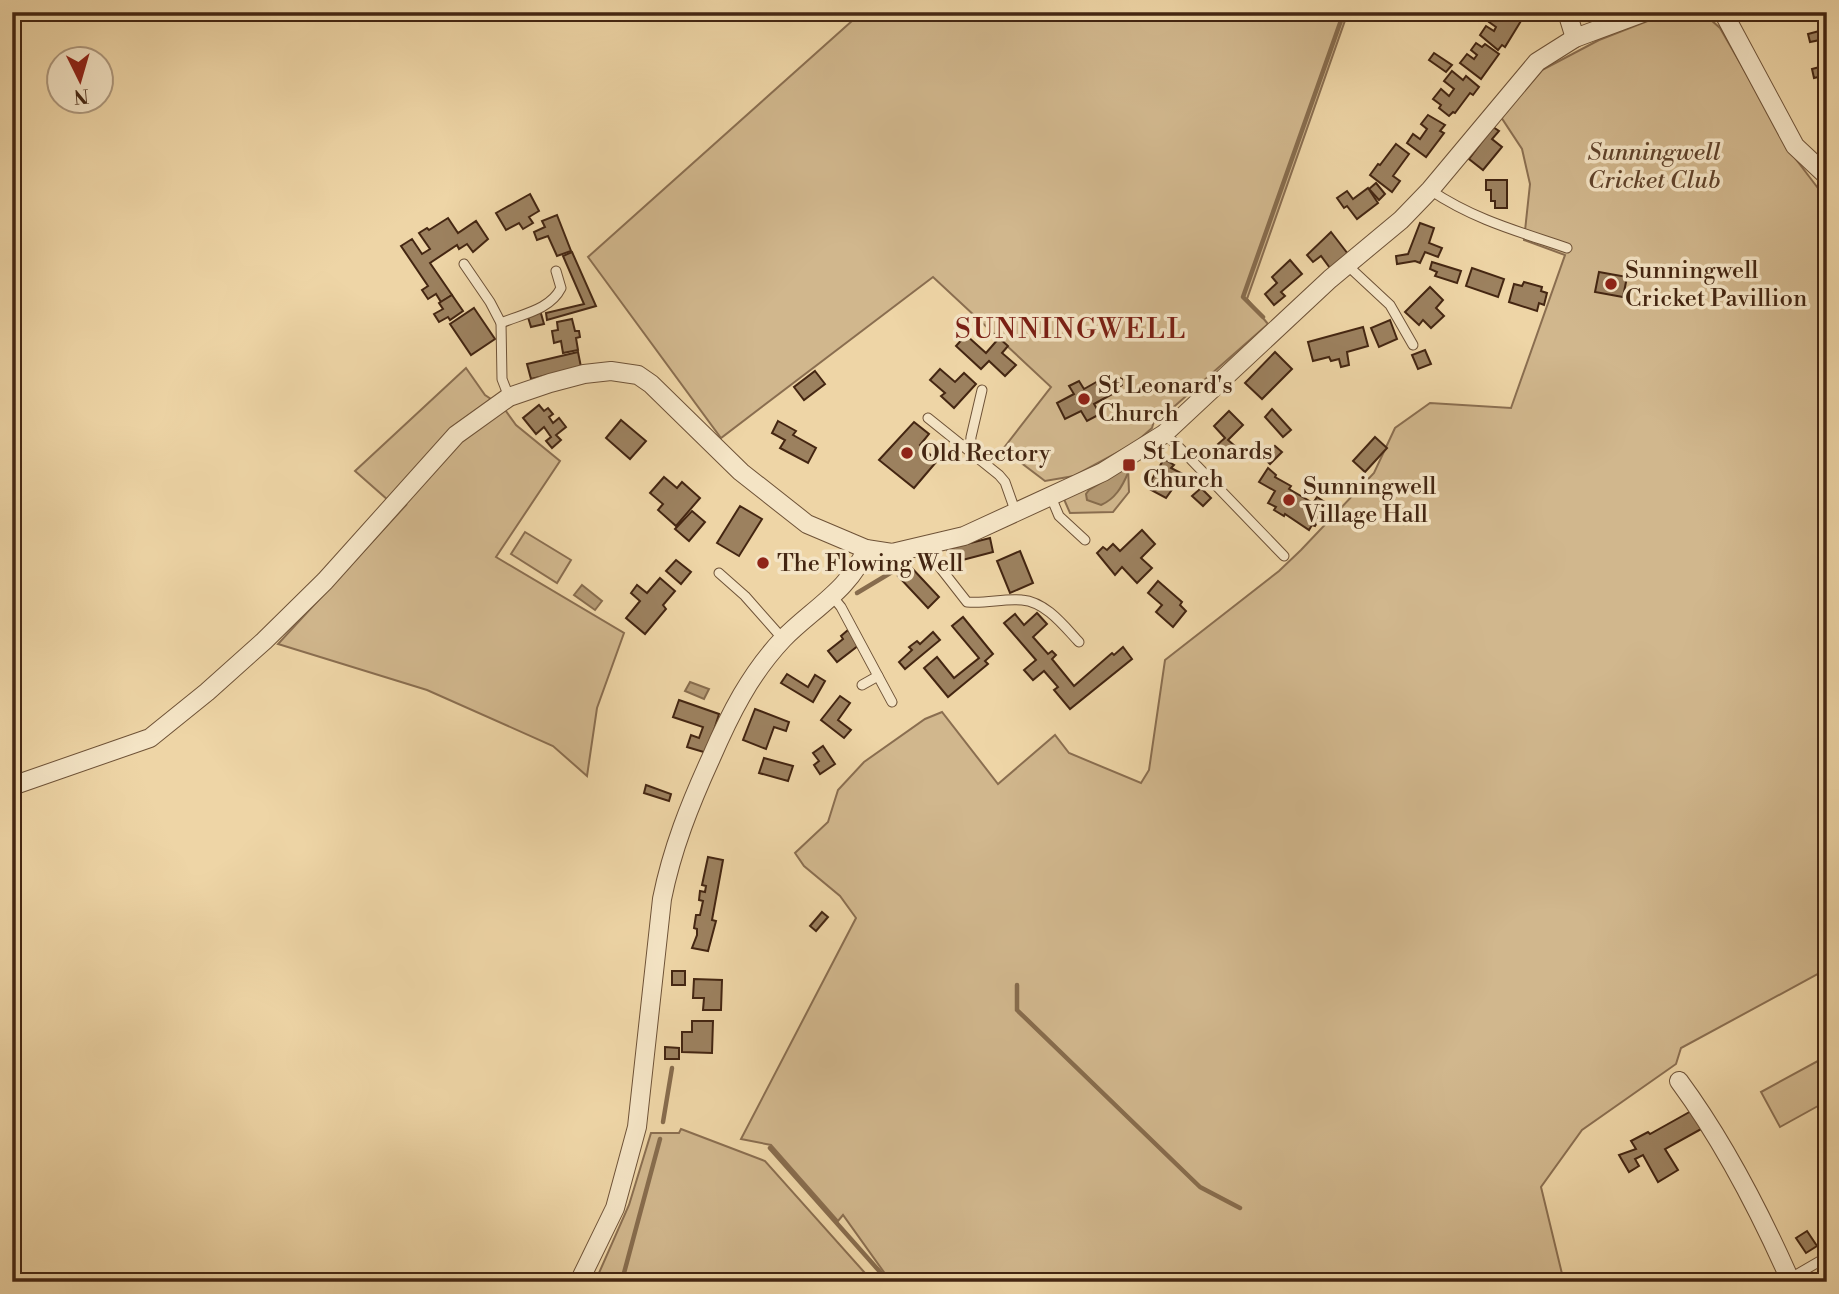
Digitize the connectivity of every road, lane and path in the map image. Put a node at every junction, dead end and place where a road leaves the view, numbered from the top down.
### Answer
1 (1567, 12) edge
2 (1644, 12) edge
3 (1723, 12) edge
4 (1575, 38) junction
5 (1827, 176) edge
6 (1430, 190) junction
7 (1567, 248) dead end
8 (464, 264) dead end
9 (1347, 265) junction
10 (556, 271) dead end
11 (501, 323) junction
12 (1413, 345) dead end
13 (982, 390) dead end
14 (509, 397) junction
15 (928, 418) dead end
16 (1164, 434) junction
17 (970, 451) junction
18 (1051, 497) junction
19 (1016, 513) junction
20 (1085, 540) dead end
21 (924, 547) junction
22 (866, 550) junction
23 (1284, 556) dead end
24 (719, 573) dead end
25 (832, 596) junction
26 (783, 639) junction
27 (1079, 642) dead end
28 (878, 676) junction
29 (862, 685) dead end
30 (892, 702) dead end
31 (12, 786) edge
32 (1679, 1081) dead end
33 (1827, 1257) edge
34 (1790, 1280) edge
35 (579, 1282) edge

1 - 4 street
2 - 4 street
3 - 5 street
4 - 6 street
6 - 7 lane
6 - 9 street
8 - 11 lane
9 - 12 lane
9 - 16 street
10 - 11 lane
11 - 14 lane
13 - 17 lane
14 - 22 street
14 - 31 street
15 - 17 lane
16 - 18 street
16 - 23 lane
17 - 19 lane
18 - 19 street
18 - 20 lane
19 - 21 street
21 - 22 street
21 - 27 lane
22 - 25 street
24 - 26 lane
25 - 26 street
25 - 28 lane
26 - 35 street
28 - 29 lane
28 - 30 lane
32 - 34 street
33 - 34 lane

